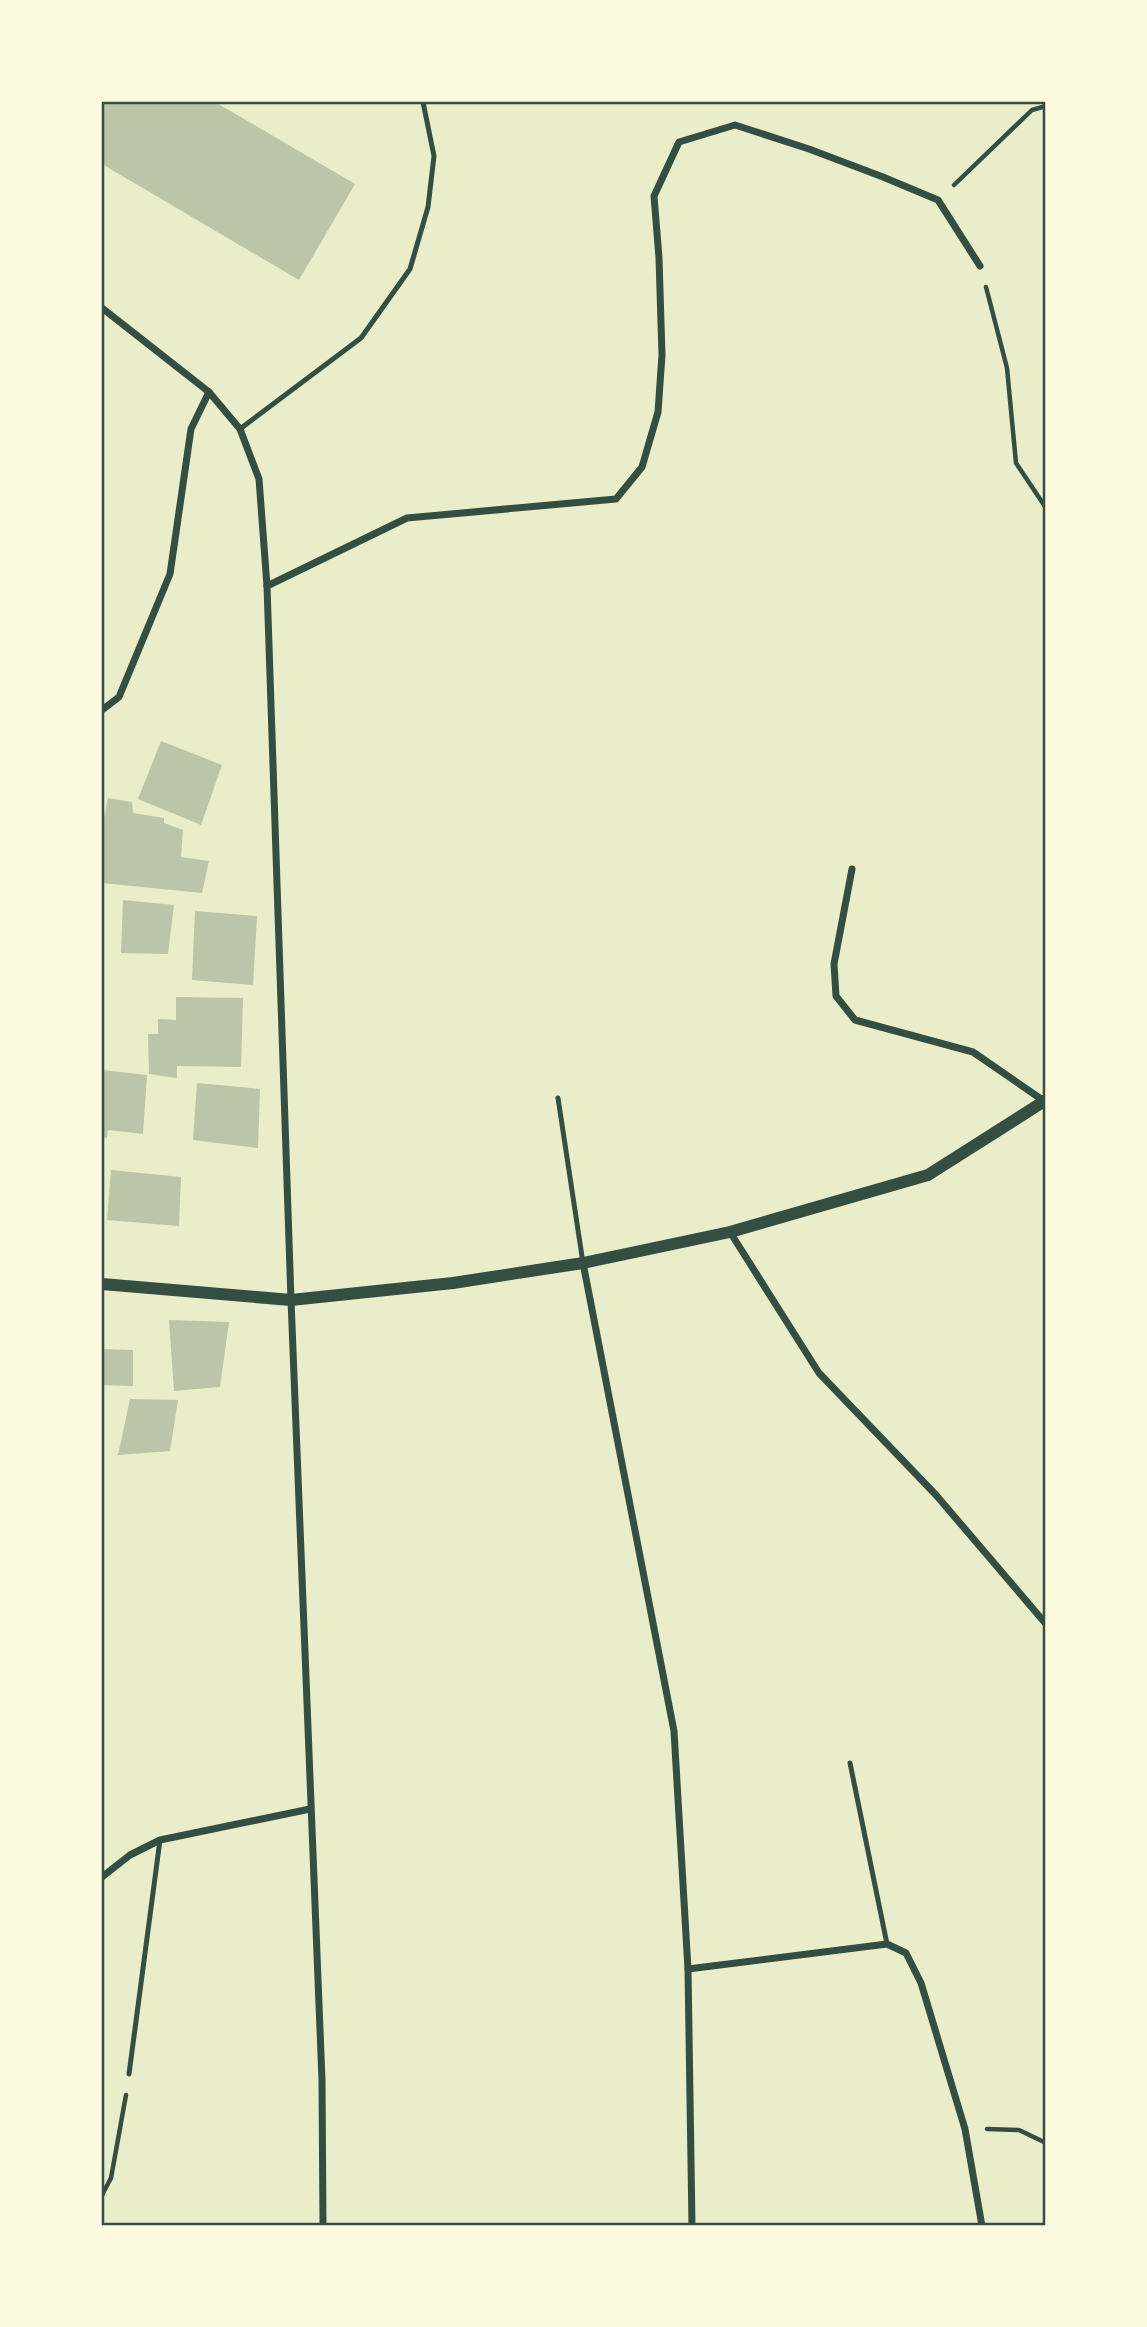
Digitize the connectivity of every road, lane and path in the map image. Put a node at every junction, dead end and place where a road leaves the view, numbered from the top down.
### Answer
1 (423, 102) edge
2 (1045, 106) edge
3 (938, 200) junction
4 (980, 266) joint
5 (102, 308) edge
6 (209, 392) junction
7 (240, 429) junction
8 (1045, 508) edge
9 (267, 586) junction
10 (102, 710) edge
11 (852, 869) dead end
12 (558, 1098) dead end
13 (1045, 1100) edge
14 (730, 1232) junction
15 (583, 1263) junction
16 (102, 1284) edge
17 (291, 1300) junction
18 (1045, 1624) edge
19 (850, 1763) dead end
20 (310, 1809) junction
21 (160, 1840) junction
22 (102, 1877) edge
23 (887, 1944) junction
24 (688, 1969) junction
25 (129, 2074) joint
26 (965, 2129) junction
27 (1045, 2143) edge
28 (102, 2195) edge
29 (323, 2225) edge
30 (692, 2225) edge
31 (982, 2225) edge

1 - 7 lane
2 - 3 path
3 - 4 street
3 - 9 street
4 - 8 path
5 - 6 street
6 - 7 street
6 - 10 street
7 - 9 street
9 - 17 street
11 - 13 street
12 - 15 lane
13 - 14 street
14 - 15 street
14 - 18 street
15 - 17 street
15 - 24 street
16 - 17 street
17 - 20 street
19 - 23 lane
20 - 21 street
20 - 29 street
21 - 22 street
21 - 25 lane
23 - 24 street
23 - 26 street
24 - 30 street
25 - 28 path
26 - 27 path
26 - 31 street

